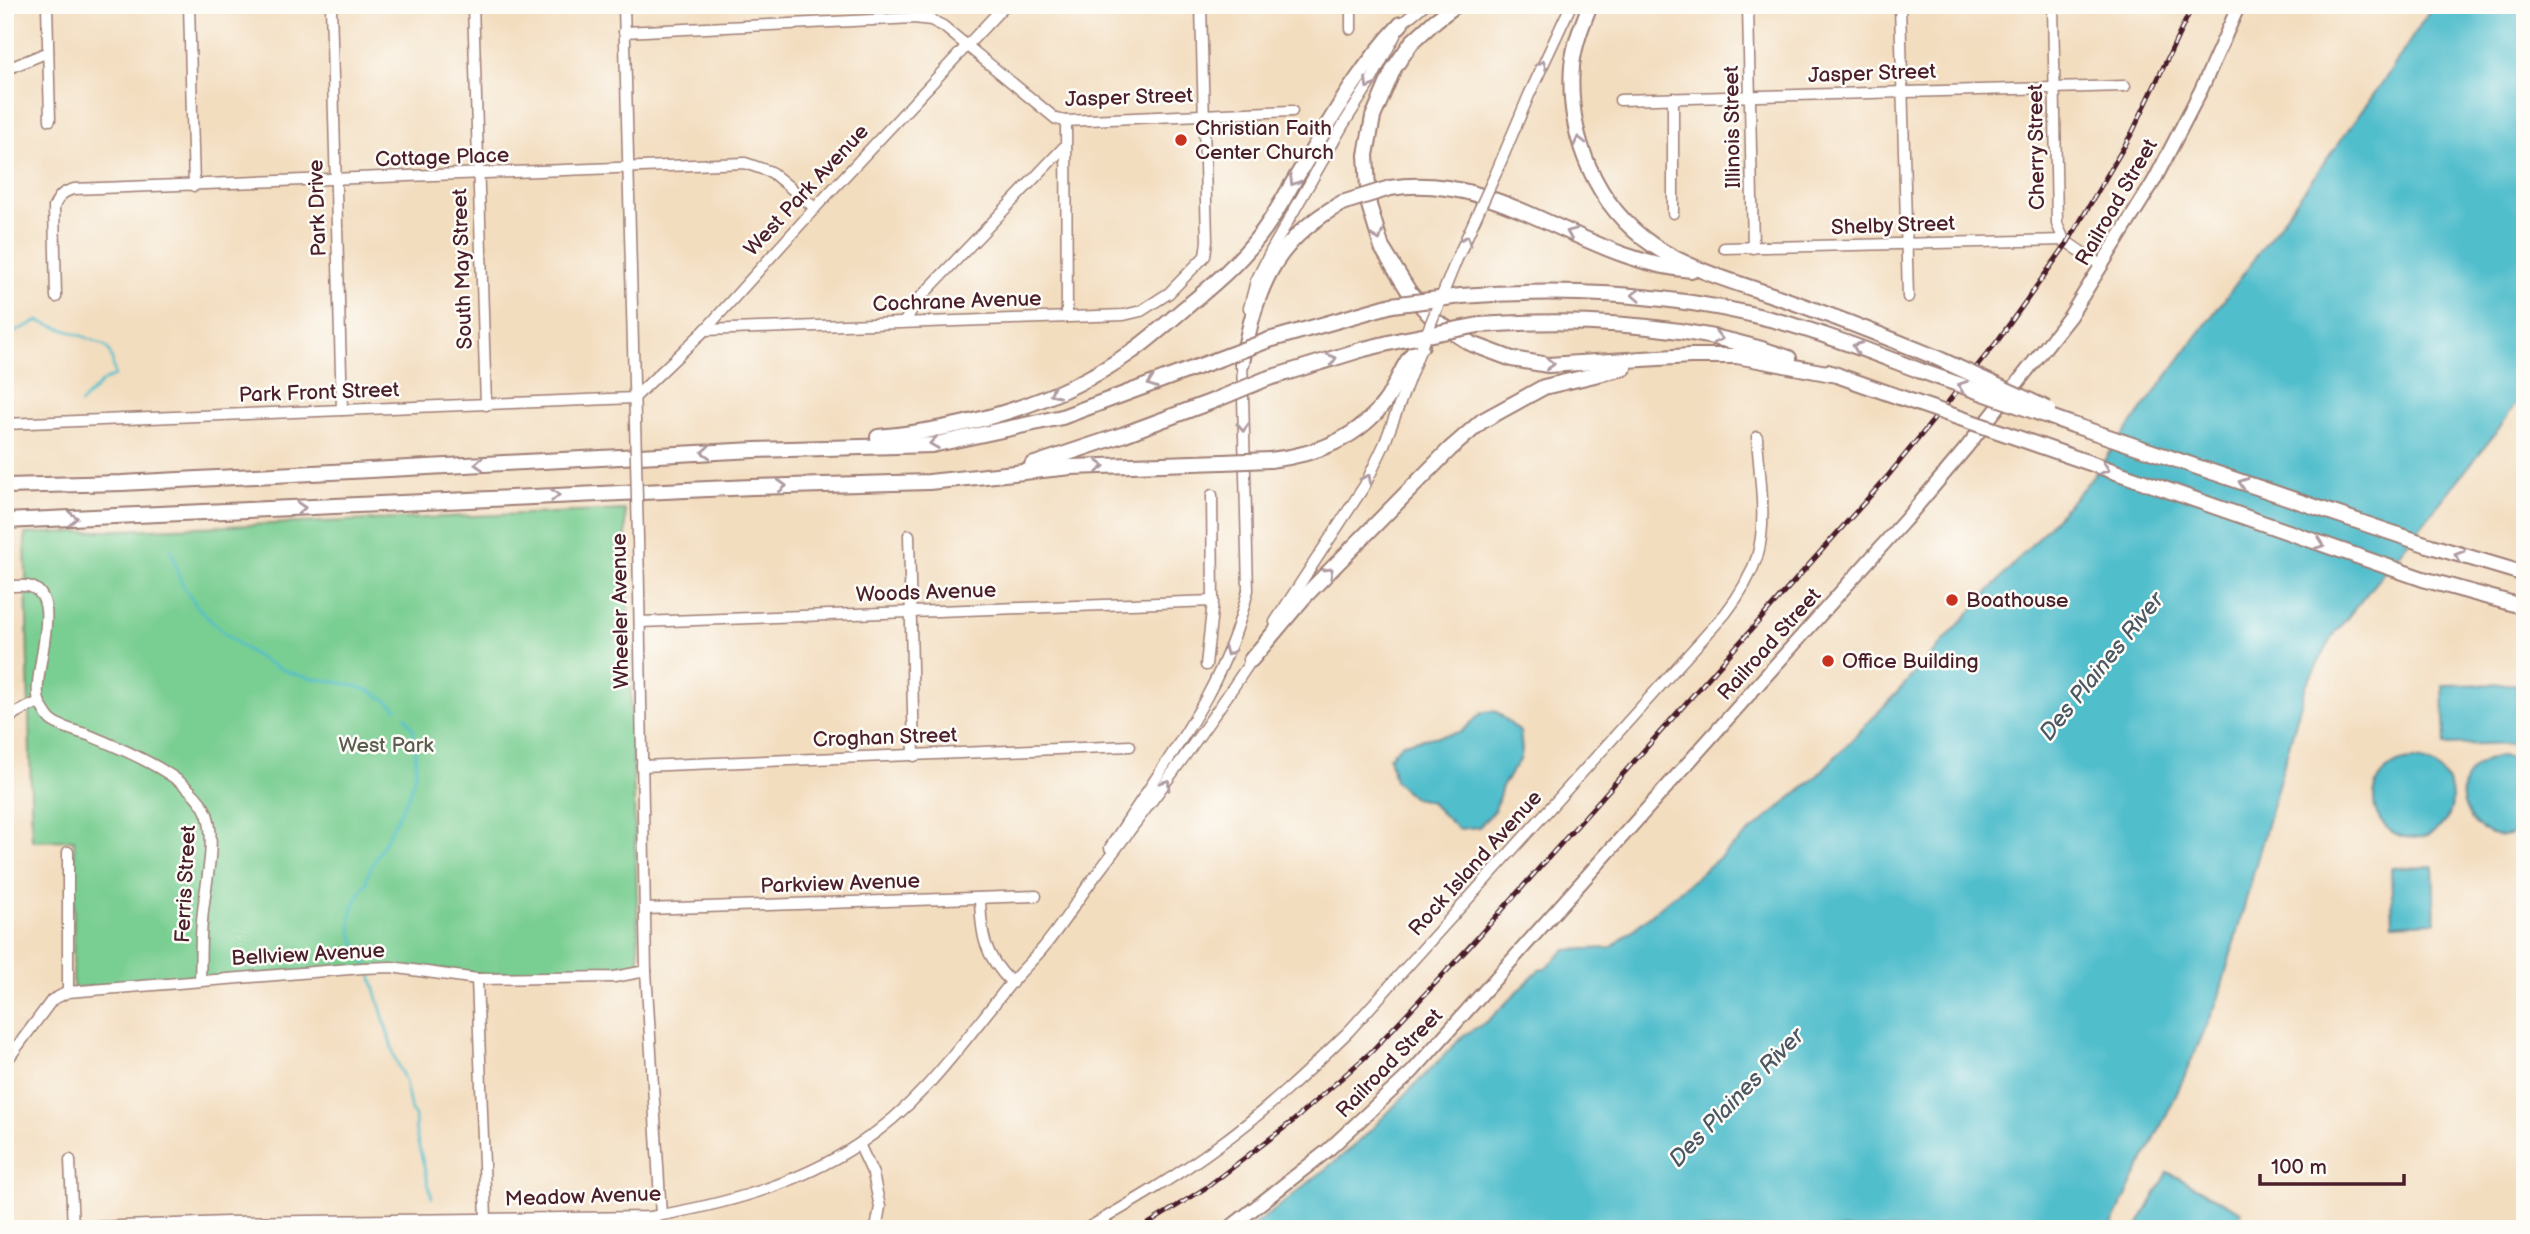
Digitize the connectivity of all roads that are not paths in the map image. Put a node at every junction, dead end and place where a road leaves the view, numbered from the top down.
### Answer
1 (47, 5) edge
2 (189, 5) edge
3 (331, 5) edge
4 (473, 5) edge
5 (624, 5) edge
6 (914, 5) edge
7 (1005, 5) edge
8 (1201, 5) edge
9 (1351, 5) edge
10 (1424, 5) edge
11 (1456, 5) edge
12 (1571, 5) edge
13 (1590, 5) edge
14 (1748, 5) edge
15 (1900, 5) edge
16 (2053, 5) edge
17 (2239, 5) edge
18 (914, 18) junction
19 (1401, 24) junction
20 (1351, 29) dead end
21 (624, 32) junction
22 (966, 46) junction
23 (48, 52) junction
24 (5, 70) edge
25 (2125, 86) dead end
26 (2054, 87) junction
27 (1903, 91) junction
28 (1750, 97) junction
29 (1673, 98) junction
30 (1620, 100) dead end
31 (1292, 111) dead end
32 (1204, 114) junction
33 (50, 120) dead end
34 (1066, 121) junction
35 (1066, 145) junction
36 (628, 170) junction
37 (477, 175) junction
38 (336, 179) junction
39 (194, 186) junction
40 (815, 208) junction
41 (1673, 214) dead end
42 (2064, 240) junction
43 (1907, 244) junction
44 (1724, 248) dead end
45 (1754, 248) junction
46 (2102, 267) junction
47 (1706, 272) junction
48 (56, 297) dead end
49 (1908, 297) dead end
50 (1067, 317) junction
51 (905, 321) junction
52 (705, 330) junction
53 (1422, 345) junction
54 (1690, 356) junction
55 (1242, 363) junction
56 (1837, 375) junction
57 (634, 398) junction
58 (486, 405) junction
59 (342, 410) junction
60 (5, 424) edge
61 (2073, 425) junction
62 (1758, 437) dead end
63 (755, 450) junction
64 (1007, 473) junction
65 (5, 486) edge
66 (1212, 495) dead end
67 (5, 521) edge
68 (909, 535) dead end
69 (2525, 574) edge
70 (5, 586) edge
71 (1213, 601) junction
72 (2525, 607) edge
73 (911, 612) junction
74 (640, 622) junction
75 (1251, 660) junction
76 (1206, 665) dead end
77 (39, 702) junction
78 (5, 724) edge
79 (1130, 746) dead end
80 (914, 756) junction
81 (642, 766) junction
82 (68, 852) dead end
83 (1036, 896) dead end
84 (1080, 896) junction
85 (980, 898) junction
86 (645, 909) junction
87 (646, 971) junction
88 (477, 979) junction
89 (200, 980) junction
90 (1012, 983) junction
91 (68, 992) junction
92 (5, 1063) edge
93 (859, 1144) junction
94 (70, 1160) dead end
95 (656, 1216) junction
96 (486, 1218) junction
97 (425, 1224) edge
98 (227, 1225) edge
99 (73, 1228) edge
100 (45, 1229) edge
101 (652, 1229) edge
102 (876, 1229) edge
103 (1086, 1229) edge
104 (1228, 1229) edge

1 - 23 street
2 - 39 street
3 - 38 street, Park Drive
4 - 37 street, South May Street
5 - 21 street, Wheeler Avenue
6 - 18 street
7 - 22 street, West Park Avenue
8 - 32 street
9 - 20 street
10 - 19 street
11 -> 54 highway
53 -> 12 street, bridge
47 -> 13 highway
14 - 28 street, Illinois Street
15 - 27 street
16 - 26 street, Cherry Street
17 - 46 main road, Railroad Street
18 - 21 street, Jasper Street
18 - 22 street, Jasper Street
19 -> 55 street
19 -> 63 highway
21 - 36 street, Wheeler Avenue
22 - 34 street, Jasper Street
22 - 40 street, West Park Avenue
23 - 24 street
23 - 33 street
25 - 26 street, Jasper Street
26 - 27 street, Jasper Street
26 - 42 street, Cherry Street
27 - 28 street, Jasper Street
27 - 43 street
28 - 29 street, Jasper Street
28 - 45 street, Illinois Street
29 - 30 street, Jasper Street
29 - 41 street
31 - 32 street, Jasper Street
32 - 34 street, Jasper Street
32 - 50 street, Cochrane Avenue
34 - 35 street
35 - 50 street
35 - 51 street
36 - 37 street, Cottage Place
36 - 40 street, Cottage Place
36 - 57 street, Wheeler Avenue
37 - 38 street, Cottage Place
37 - 58 street, South May Street
38 - 39 street, Cottage Place
38 - 59 street, Park Drive
39 - 48 street, Cottage Place
40 - 52 street, West Park Avenue
42 - 43 street, Shelby Street
42 - 46 street
43 - 45 street, Shelby Street
43 - 49 street
44 - 45 street, Shelby Street
46 - 104 main road, Railroad Street
47 -> 55 highway, bridge
47 - 61 highway, bridge
50 - 51 street, Cochrane Avenue
51 - 52 street, Cochrane Avenue
52 - 57 street, West Park Avenue
64 -> 53 highway, bridge
75 -> 53 street
54 - 56 highway
75 -> 54 highway
55 -> 84 street
64 -> 56 highway, bridge
56 -> 72 highway, bridge
57 - 58 street, Park Front Street
57 - 74 street, Wheeler Avenue, bridge
58 - 59 street, Park Front Street
59 - 60 street, Park Front Street
61 -> 63 highway, bridge
69 -> 61 highway
62 - 103 street, Rock Island Avenue
63 -> 65 highway
67 -> 64 highway
66 - 71 street
68 - 73 street
70 - 77 street
71 - 73 street, Woods Avenue
71 - 76 street
73 - 74 street, Woods Avenue
73 - 80 street
74 - 81 street, Wheeler Avenue
84 -> 75 street
77 - 78 street
77 - 89 street, Ferris Street
79 - 80 street, Croghan Street
80 - 81 street, Croghan Street
81 - 86 street, Wheeler Avenue
82 - 91 street
83 - 85 street, Parkview Avenue
84 - 90 street, Meadow Avenue
85 - 86 street, Parkview Avenue
85 - 90 street
86 - 87 street, Wheeler Avenue
87 - 88 street, Bellview Avenue
87 - 95 street, Wheeler Avenue
88 - 89 street, Bellview Avenue
88 - 96 street
89 - 91 street, Bellview Avenue
90 - 93 street, Meadow Avenue
91 - 92 street
93 - 95 street, Meadow Avenue
93 - 102 street
94 - 99 street
95 - 96 street, Meadow Avenue
95 - 101 street, Wheeler Avenue
96 - 97 street, Meadow Avenue
97 - 98 street, Meadow Avenue
98 - 99 street, Meadow Avenue
99 - 100 street, Meadow Avenue

